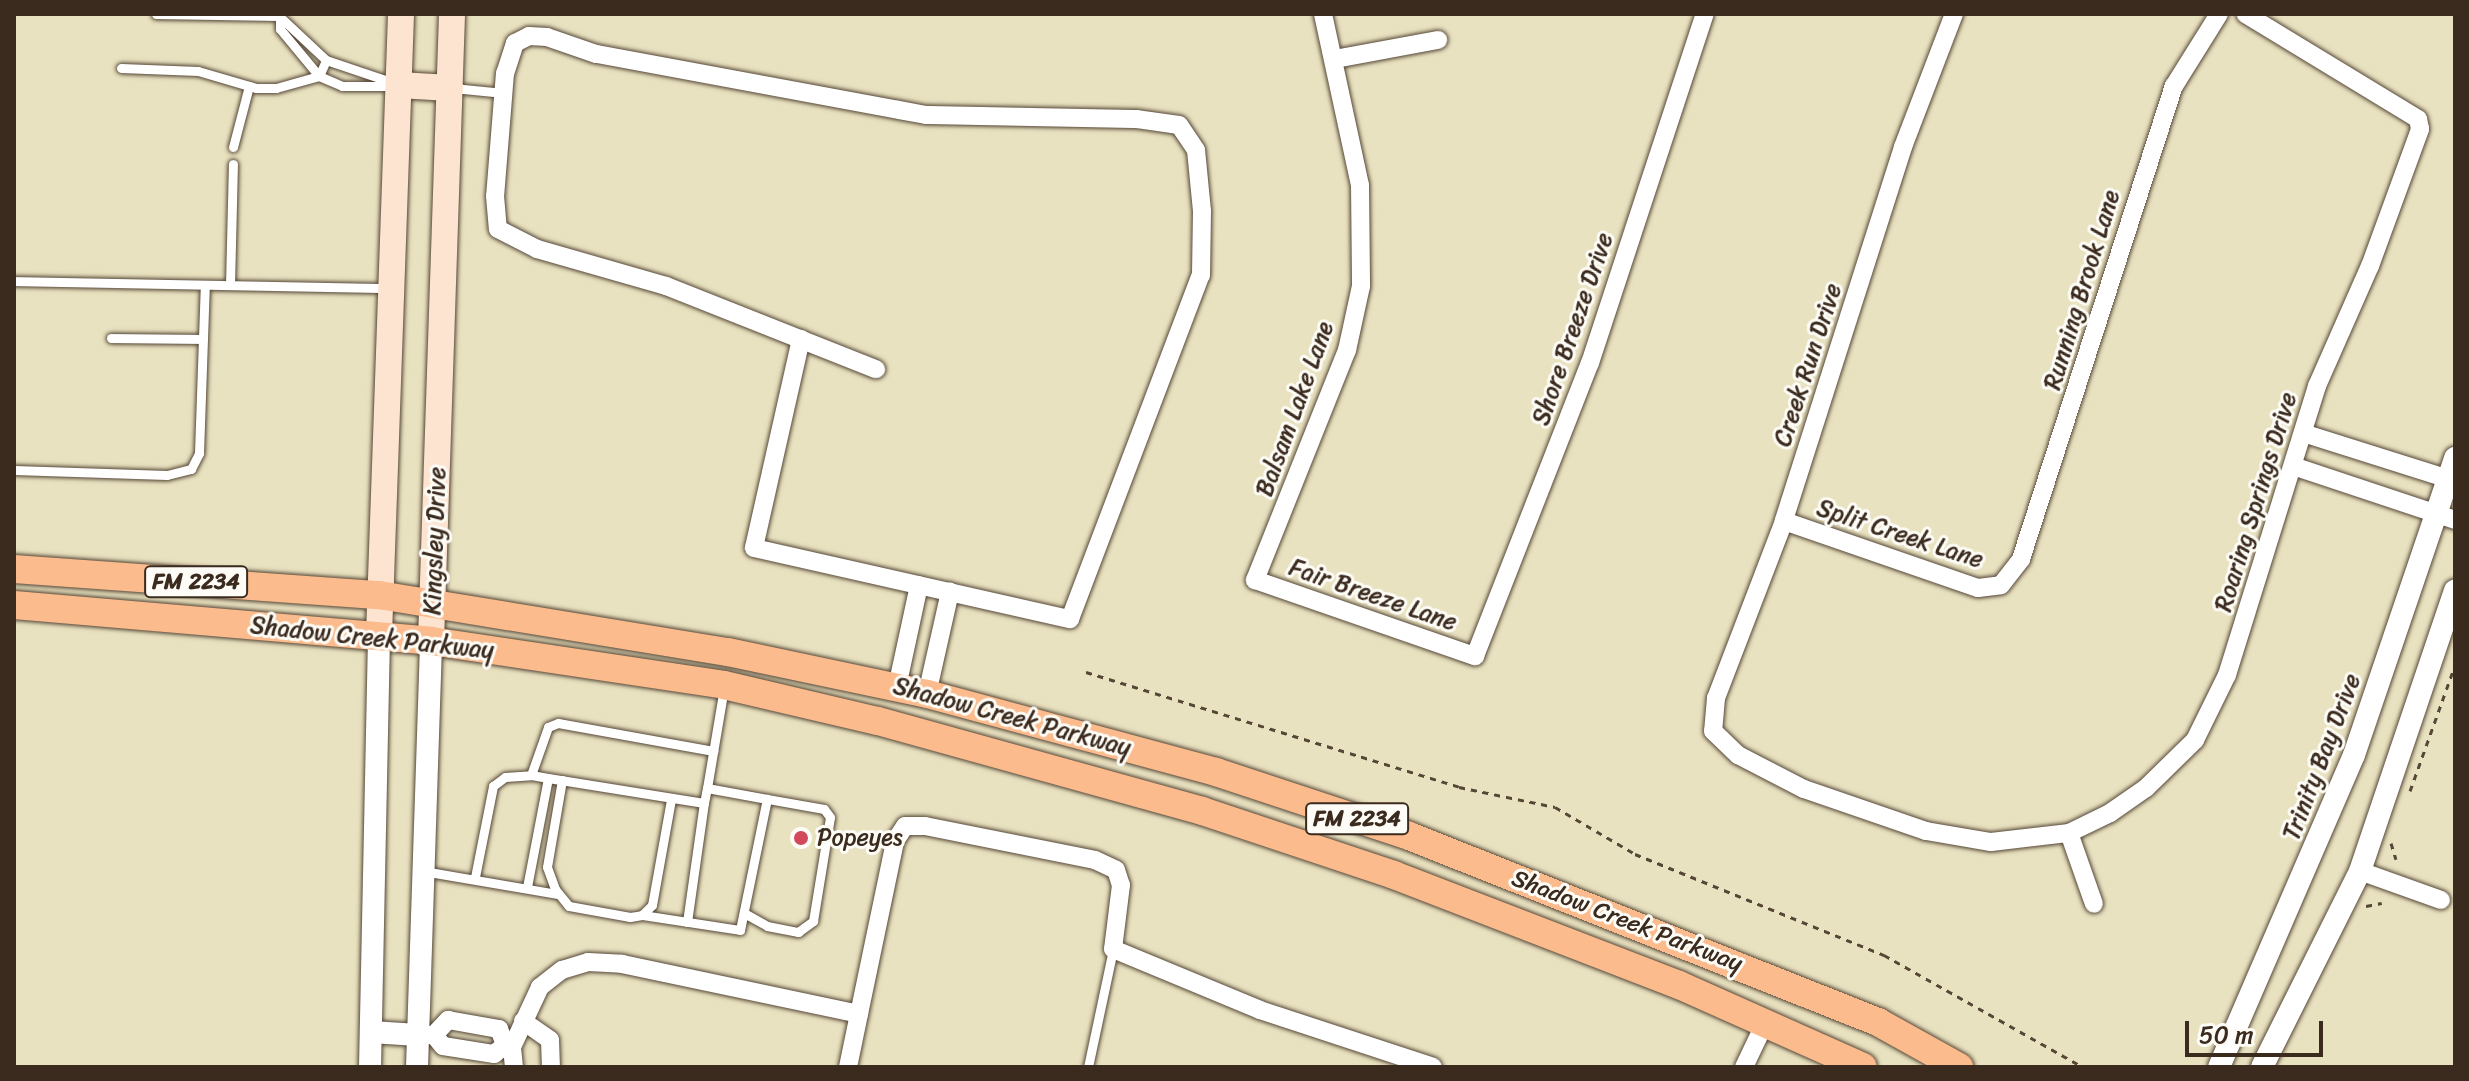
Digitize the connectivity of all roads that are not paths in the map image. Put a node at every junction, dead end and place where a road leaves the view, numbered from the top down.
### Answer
1 (156, 14) edge
2 (401, 14) edge
3 (452, 14) edge
4 (1323, 14) edge
5 (1705, 14) edge
6 (1954, 14) edge
7 (2219, 14) edge
8 (2245, 14) edge
9 (280, 15) edge
10 (1438, 40) dead end
11 (1335, 59) junction
12 (326, 60) junction
13 (121, 68) dead end
14 (319, 76) junction
15 (399, 85) junction
16 (249, 86) junction
17 (450, 88) junction
18 (504, 93) junction
19 (233, 147) dead end
20 (233, 164) dead end
21 (14, 281) edge
22 (205, 285) junction
23 (230, 285) junction
24 (392, 288) junction
25 (111, 338) dead end
26 (203, 339) junction
27 (801, 339) junction
28 (876, 369) dead end
29 (2303, 433) junction
30 (2293, 466) junction
31 (14, 470) edge
32 (2453, 473) edge
33 (2446, 518) edge
34 (1784, 521) junction
35 (14, 569) edge
36 (1255, 580) joint
37 (919, 585) junction
38 (2001, 585) joint
39 (2455, 591) edge
40 (950, 592) junction
41 (379, 595) junction
42 (433, 603) junction
43 (14, 605) edge
44 (379, 635) junction
45 (431, 641) junction
46 (1475, 656) joint
47 (724, 685) junction
48 (897, 687) junction
49 (927, 694) junction
50 (713, 751) junction
51 (531, 775) junction
52 (548, 778) junction
53 (562, 780) junction
54 (707, 788) junction
55 (671, 799) junction
56 (767, 799) junction
57 (704, 803) junction
58 (2069, 833) junction
59 (423, 871) junction
60 (2360, 871) junction
61 (475, 877) junction
62 (527, 887) junction
63 (558, 894) junction
64 (2441, 900) dead end
65 (2094, 904) dead end
66 (744, 913) junction
67 (642, 915) junction
68 (687, 922) junction
69 (1113, 949) junction
70 (859, 1014) junction
71 (523, 1021) junction
72 (1765, 1023) junction
73 (371, 1032) junction
74 (426, 1035) junction
75 (509, 1046) junction
76 (370, 1067) edge
77 (417, 1067) edge
78 (514, 1067) edge
79 (551, 1067) edge
80 (848, 1067) edge
81 (1088, 1067) edge
82 (1433, 1067) edge
83 (1744, 1067) edge
84 (1863, 1067) edge
85 (1959, 1067) edge
86 (2219, 1067) edge
87 (2262, 1067) edge

1 - 9 lane
2 - 15 main road
3 - 17 main road, Kingsley Drive
4 - 11 street, Balsam Lake Lane
5 - 46 street, Shore Breeze Drive
6 - 34 street, Creek Run Drive
7 - 38 street, Running Brook Lane
8 - 29 street, Roaring Springs Drive
9 - 12 lane
9 - 14 lane
10 - 11 street
11 - 36 street, Balsam Lake Lane
12 - 14 lane
12 - 15 lane
13 - 16 lane
14 - 15 lane
14 - 16 lane
15 - 17 main road
15 - 24 main road
16 - 19 lane
17 - 18 lane
17 - 42 main road, Kingsley Drive
18 - 27 street
18 - 40 street
20 - 23 lane
21 - 22 lane
22 - 23 lane
22 - 26 lane
23 - 24 lane
24 - 41 main road
25 - 26 lane
26 - 31 lane
27 - 28 street
27 - 37 street
29 - 30 street, Roaring Springs Drive
29 - 32 street
30 - 33 street
30 - 58 street, Roaring Springs Drive
32 - 33 street, Trinity Bay Drive
33 - 86 street, Trinity Bay Drive
34 - 38 street, Split Creek Lane
34 - 58 street, Creek Run Drive
35 - 41 main road, Shadow Creek Parkway / FM 2234
36 - 46 street, Fair Breeze Lane
37 - 40 street
37 - 48 street
39 - 60 street
40 - 49 street
41 - 42 main road, Shadow Creek Parkway / FM 2234
41 - 44 main road
42 - 45 main road, Kingsley Drive
42 - 48 main road, Shadow Creek Parkway / FM 2234
43 - 44 main road, Shadow Creek Parkway / FM 2234
44 - 45 main road, Shadow Creek Parkway / FM 2234
44 - 73 street
45 - 47 main road, Shadow Creek Parkway / FM 2234
45 - 59 street, Kingsley Drive
47 - 50 lane
47 - 72 main road, Shadow Creek Parkway / FM 2234
48 - 49 main road, Shadow Creek Parkway / FM 2234
49 - 85 main road, Shadow Creek Parkway / FM 2234
50 - 51 lane
50 - 54 lane
51 - 52 lane
51 - 61 lane
52 - 53 lane
52 - 62 lane
53 - 55 lane
53 - 63 lane
54 - 56 lane
54 - 57 lane
55 - 57 lane
55 - 67 lane
56 - 66 lane
56 - 66 lane
57 - 68 lane
58 - 65 street
59 - 61 lane
59 - 74 street, Kingsley Drive
60 - 64 street
60 - 87 street
61 - 62 lane
62 - 63 lane
63 - 67 lane
66 - 68 lane
67 - 68 lane
69 - 70 street
69 - 81 lane
69 - 82 street
70 - 71 street
70 - 80 street
71 - 75 street
71 - 79 street
72 - 83 street
72 - 84 main road, Shadow Creek Parkway / FM 2234
73 - 74 street
73 - 76 street
74 - 75 street
74 - 75 street
74 - 77 street, Kingsley Drive
75 - 78 street

